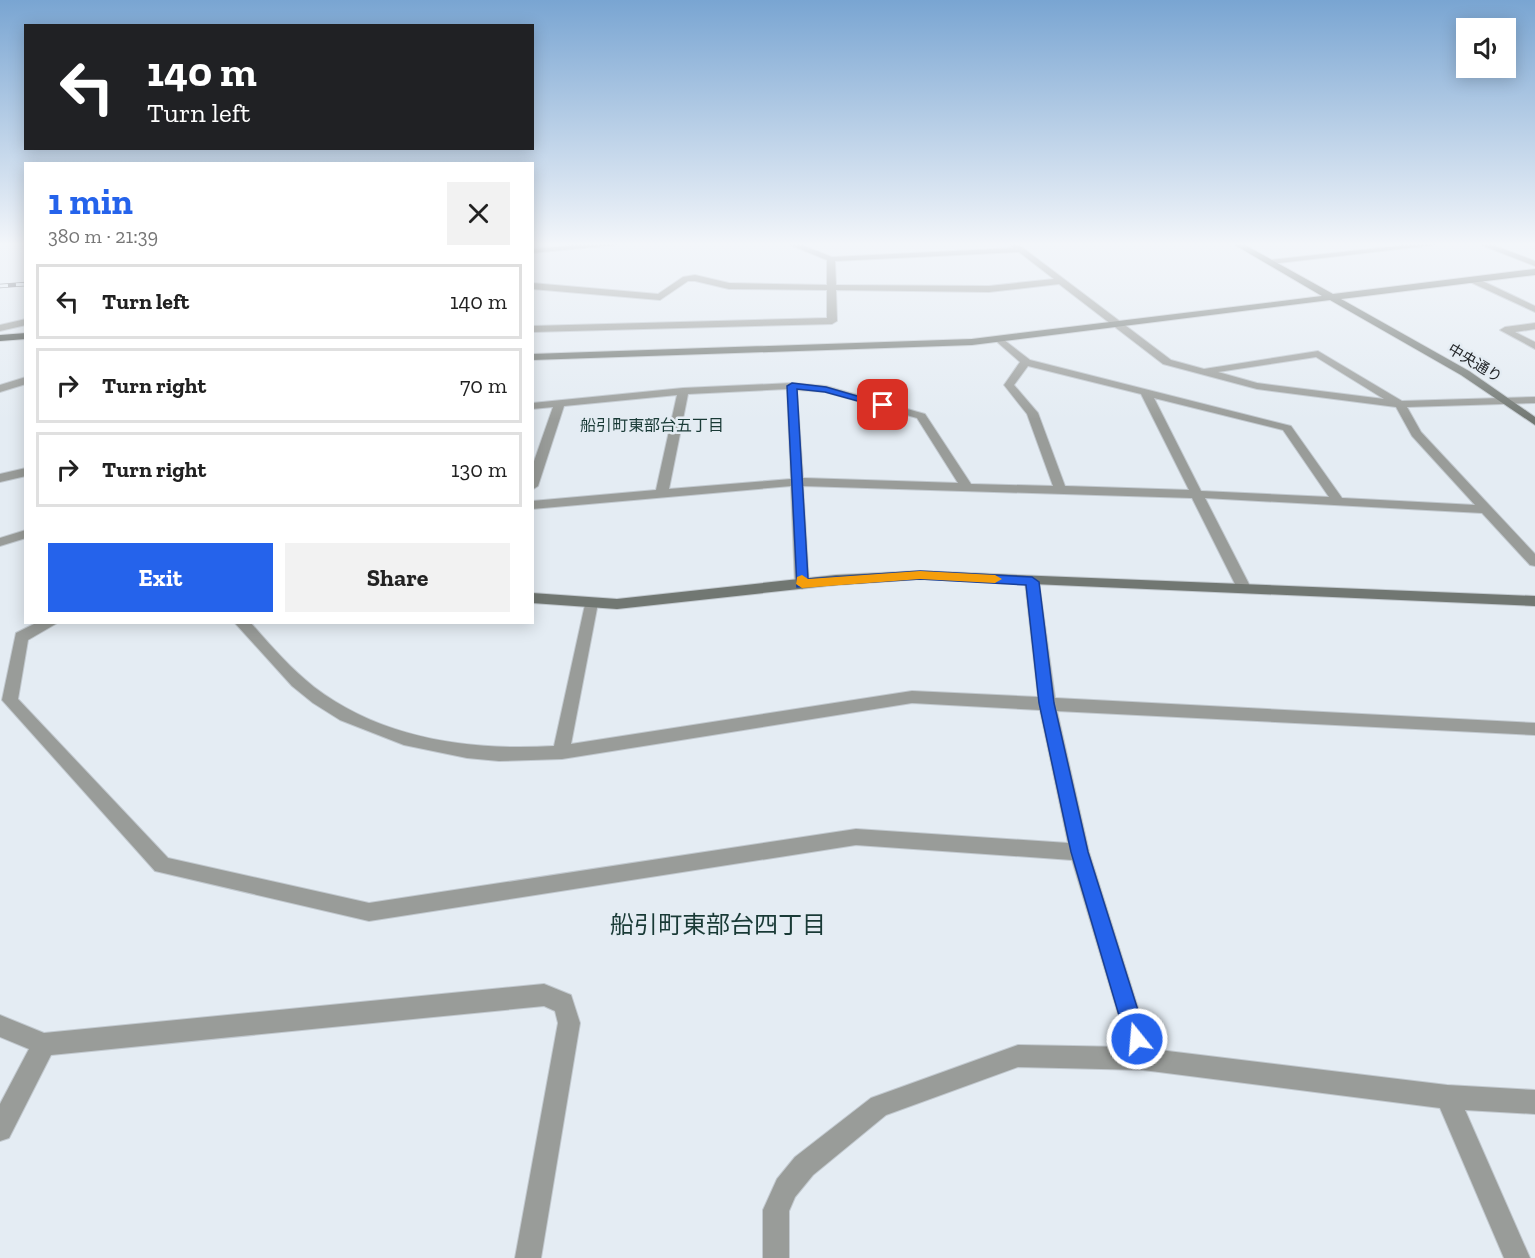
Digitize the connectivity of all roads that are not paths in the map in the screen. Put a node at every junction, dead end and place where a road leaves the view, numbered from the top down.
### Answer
1 (831, 304) edge
2 (1090, 304) edge
3 (1280, 304) edge
4 (1343, 304) edge
5 (24, 322) edge
6 (1117, 325) junction
7 (1535, 326) edge
8 (0, 328) edge
9 (534, 329) edge
10 (24, 336) edge
11 (0, 338) edge
12 (999, 339) junction
13 (1535, 346) edge
14 (534, 357) edge
15 (1026, 362) junction
16 (1204, 371) junction
17 (24, 381) edge
18 (792, 386) junction
19 (0, 389) edge
20 (683, 391) junction
21 (1145, 391) junction
22 (1535, 400) edge
23 (1507, 401) junction
24 (560, 403) junction
25 (1400, 404) junction
26 (534, 406) edge
27 (1535, 422) edge
28 (24, 472) edge
29 (0, 478) edge
30 (534, 480) edge
31 (797, 482) junction
32 (968, 489) junction
33 (1061, 491) junction
34 (662, 493) junction
35 (1196, 494) junction
36 (1339, 502) junction
37 (534, 505) edge
38 (1485, 509) junction
39 (24, 535) edge
40 (0, 542) edge
41 (1535, 562) edge
42 (1032, 582) junction
43 (802, 584) junction
44 (1244, 588) junction
45 (534, 598) edge
46 (1535, 601) edge
47 (591, 603) junction
48 (48, 624) edge
49 (243, 624) edge
50 (1047, 703) junction
51 (1535, 729) edge
52 (561, 752) junction
53 (1080, 852) junction
54 (0, 1026) edge
55 (44, 1044) junction
56 (1143, 1059) junction
57 (1448, 1097) junction
58 (1535, 1102) edge
59 (0, 1129) edge
60 (528, 1258) edge
61 (776, 1258) edge
62 (1516, 1258) edge

1 - 9 street
2 - 6 street
3 - 6 street
4 - 23 street, 中央通り
5 - 8 street
6 - 12 street
6 - 16 street
7 - 13 street
10 - 11 highway
12 - 14 street
12 - 15 street
15 - 21 street
15 - 33 street
16 - 25 street
16 - 25 street
17 - 19 street
18 - 20 street
18 - 31 street
18 - 32 street
20 - 24 street
20 - 34 street
21 - 35 street
21 - 36 street
22 - 23 street
23 - 25 street
23 - 27 street, 中央通り
24 - 26 street
24 - 30 street
25 - 38 street
28 - 29 street
31 - 32 street
31 - 34 street
31 - 43 street
32 - 33 street
33 - 35 street
34 - 37 street
35 - 36 street
35 - 44 street
36 - 38 street
38 - 41 street
39 - 40 street
42 - 43 street
42 - 44 street
42 - 50 street
43 - 47 street
44 - 46 street
45 - 47 street
47 - 52 street
48 - 53 street
49 - 52 street
50 - 51 street
50 - 52 street
50 - 53 street
53 - 56 street
54 - 55 street
55 - 59 street
55 - 60 street
56 - 57 street
56 - 61 street
57 - 58 street
57 - 62 street

